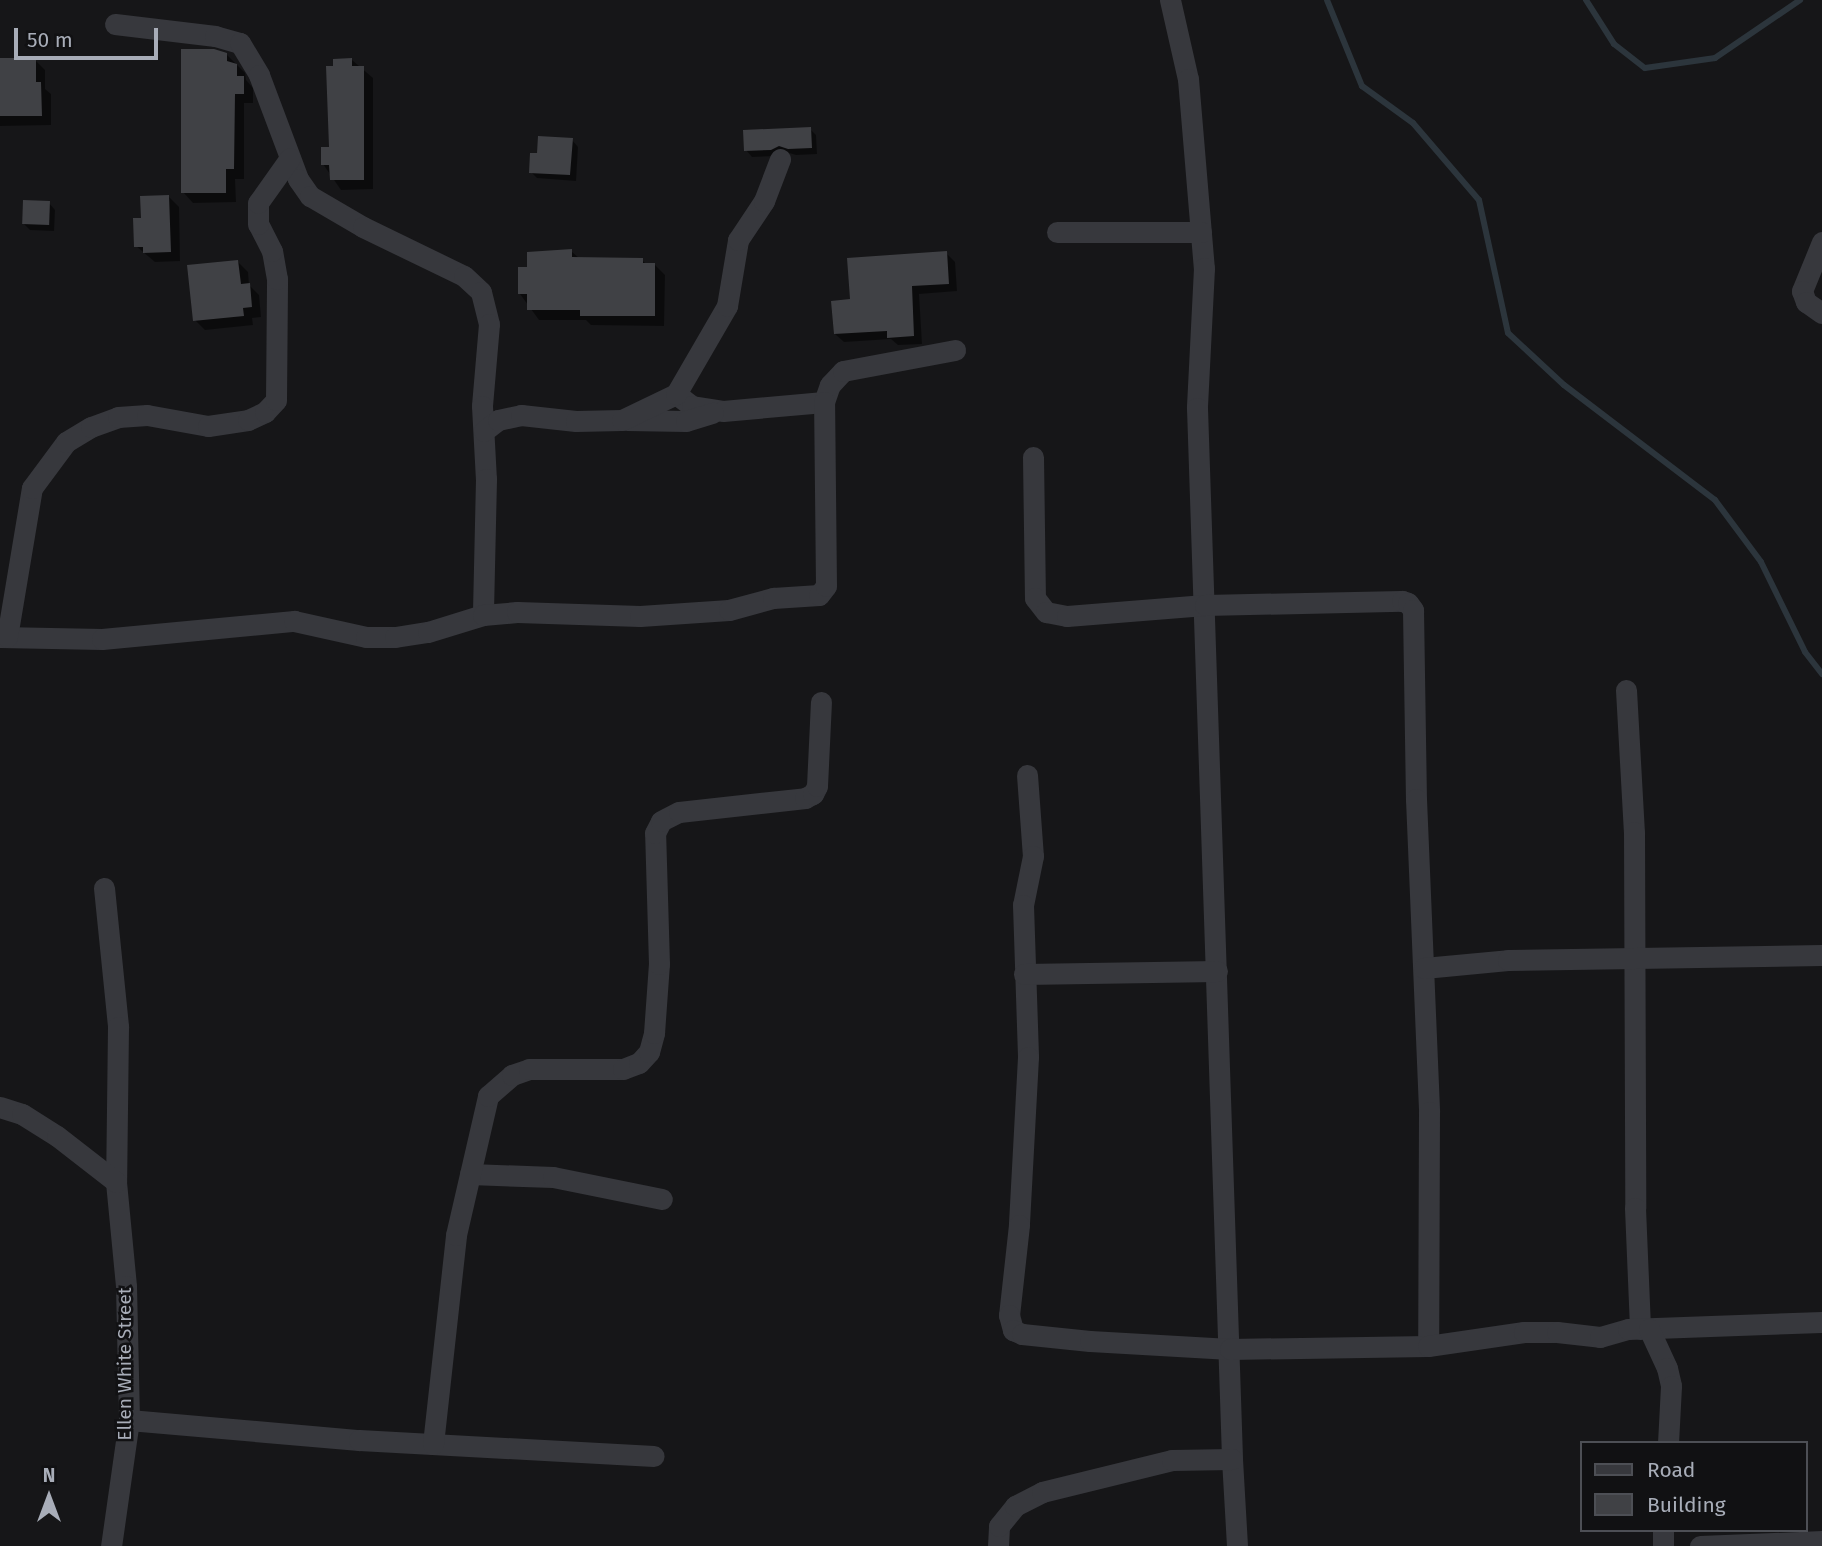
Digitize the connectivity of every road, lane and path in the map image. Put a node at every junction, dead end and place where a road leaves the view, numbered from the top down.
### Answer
1 (1170, 0) edge
2 (115, 24) dead end
3 (290, 158) junction
4 (780, 159) dead end
5 (1057, 232) dead end
6 (1201, 232) junction
7 (1822, 242) edge
8 (1822, 313) edge
9 (956, 350) dead end
10 (676, 394) junction
11 (824, 401) junction
12 (723, 411) junction
13 (622, 420) junction
14 (484, 431) junction
15 (1032, 457) dead end
16 (1205, 605) junction
17 (483, 615) junction
18 (3, 637) edge
19 (1626, 690) dead end
20 (821, 702) dead end
21 (1027, 775) dead end
22 (104, 888) dead end
23 (1822, 955) edge
24 (1635, 959) junction
25 (1424, 968) junction
26 (1217, 971) junction
27 (1024, 974) junction
28 (0, 1107) edge
29 (470, 1174) junction
30 (116, 1182) junction
31 (662, 1199) dead end
32 (1822, 1322) edge
33 (1645, 1329) junction
34 (1428, 1346) junction
35 (1230, 1349) junction
36 (129, 1420) junction
37 (1668, 1441) edge
38 (433, 1444) junction
39 (654, 1456) dead end
40 (1232, 1459) junction
41 (1822, 1541) edge
42 (111, 1546) edge
43 (998, 1546) edge
44 (1237, 1546) edge
45 (1700, 1546) edge

1 - 6 street
2 - 3 street
3 - 14 street
3 - 18 street
4 - 10 street
5 - 6 street
6 - 16 street
7 - 8 street
9 - 11 street
10 - 12 street
10 - 13 street
11 - 12 street
11 - 17 street
12 - 13 street
13 - 14 street
14 - 17 street
15 - 16 street
16 - 25 street
16 - 26 street
17 - 18 street
19 - 24 street
20 - 29 street
21 - 27 street
22 - 30 street, Ellen White Street
23 - 24 street
24 - 25 street
24 - 33 street
25 - 34 street
26 - 27 street
26 - 35 street
27 - 35 street
28 - 30 street
29 - 31 street
29 - 38 street
30 - 36 street, Ellen White Street
32 - 33 street
33 - 34 street
33 - 37 street
34 - 35 street
35 - 40 street
36 - 38 street
36 - 42 street, Ellen White Street
38 - 39 street
40 - 43 street
40 - 44 street
41 - 45 street

